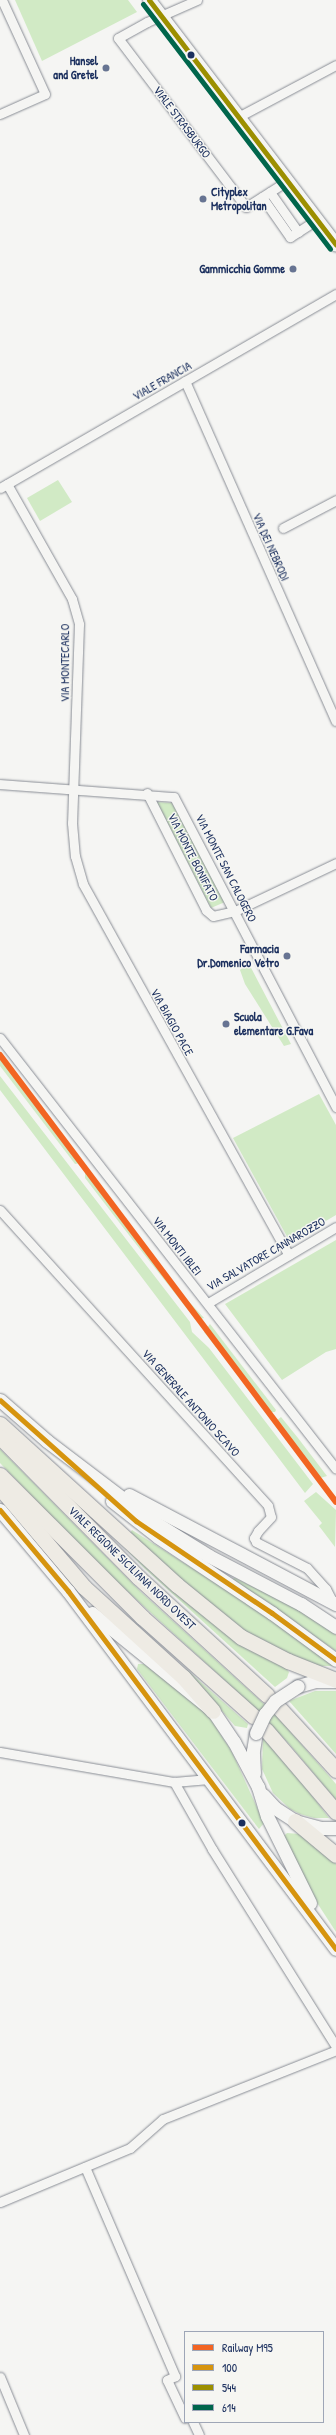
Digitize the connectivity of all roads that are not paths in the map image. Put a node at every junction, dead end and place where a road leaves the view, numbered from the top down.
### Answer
1 (2, 0) edge
2 (149, 0) edge
3 (197, 0) edge
4 (161, 16) junction
5 (336, 65) edge
6 (0, 114) edge
7 (238, 117) junction
8 (287, 181) junction
9 (266, 195) junction
10 (316, 220) junction
11 (336, 245) edge
12 (336, 294) edge
13 (185, 382) junction
14 (3, 486) edge
15 (336, 500) edge
16 (283, 528) dead end
17 (333, 707) edge
18 (336, 721) edge
19 (0, 784) edge
20 (73, 788) junction
21 (147, 793) junction
22 (336, 863) edge
23 (235, 911) junction
24 (0, 1038) edge
25 (336, 1107) edge
26 (0, 1210) edge
27 (336, 1227) edge
28 (289, 1255) junction
29 (208, 1302) junction
30 (2, 1401) edge
31 (0, 1424) edge
32 (0, 1437) edge
33 (47, 1442) junction
34 (336, 1469) edge
35 (0, 1475) edge
36 (94, 1476) junction
37 (0, 1488) edge
38 (0, 1510) edge
39 (68, 1591) junction
40 (334, 1603) edge
41 (336, 1627) edge
42 (336, 1660) edge
43 (336, 1681) edge
44 (267, 1695) dead end
45 (280, 1709) dead end
46 (213, 1711) junction
47 (252, 1716) dead end
48 (261, 1732) junction
49 (0, 1752) edge
50 (336, 1770) edge
51 (209, 1779) junction
52 (174, 1782) junction
53 (258, 1787) junction
54 (336, 1812) edge
55 (295, 1821) junction
56 (334, 1828) edge
57 (336, 1855) edge
58 (334, 1946) edge
59 (336, 2048) edge
60 (85, 2167) junction
61 (0, 2202) edge
62 (0, 2377) edge
63 (184, 2416) edge
64 (193, 2423) edge
65 (24, 2435) edge
66 (199, 2435) edge

1 - 6 street
2 - 4 street
3 - 4 street
4 - 7 street
4 - 9 street, VIALE STRASBURGO
5 - 7 street
7 - 8 street
8 - 9 street, VIALE STRASBURGO
8 - 10 street
9 - 10 street
10 - 11 street
12 - 13 street, VIALE FRANCIA
13 - 14 street, VIALE FRANCIA
13 - 17 street, VIA DEI NEBRODI
14 - 20 street, VIA MONTECARLO
15 - 16 street
17 - 18 street, VIA DEI NEBRODI
19 - 20 street, VIA MONTE SAN CALOGERO
20 - 21 street, VIA MONTE SAN CALOGERO
20 - 28 street, VIA BIAGIO PACE
21 - 23 street, VIA MONTE SAN CALOGERO
21 - 23 street, VIA MONTE BONIFATO
22 - 23 street, VIA MONTE BONIFATO
23 - 25 street, VIA MONTE SAN CALOGERO
24 - 29 street, VIA MONTI IBLEI
26 - 40 street, VIA GENERALE ANTONIO SCAVO
27 - 28 street, VIA SALVATORE CANNAROZZO
28 - 29 street, VIA SALVATORE CANNAROZZO
29 - 34 street, VIA MONTI IBLEI
30 - 33 street
31 - 43 main road
32 - 44 main road, VIALE REGIONE SICILIANA NORD OVEST
33 - 36 street
33 - 42 street
35 - 47 main road
36 - 40 street
36 - 41 street
37 - 46 main road
38 - 39 street
39 - 46 street
39 - 51 street
43 - 48 street, bridge
45 - 50 main road
46 - 53 street
48 - 53 street
48 - 54 main road
49 - 52 street
51 - 52 street
51 - 58 street
52 - 59 street
53 - 55 street
53 - 58 street
55 - 56 street
55 - 57 main road
59 - 60 street
60 - 61 street
60 - 63 street
62 - 65 street
64 - 66 street

